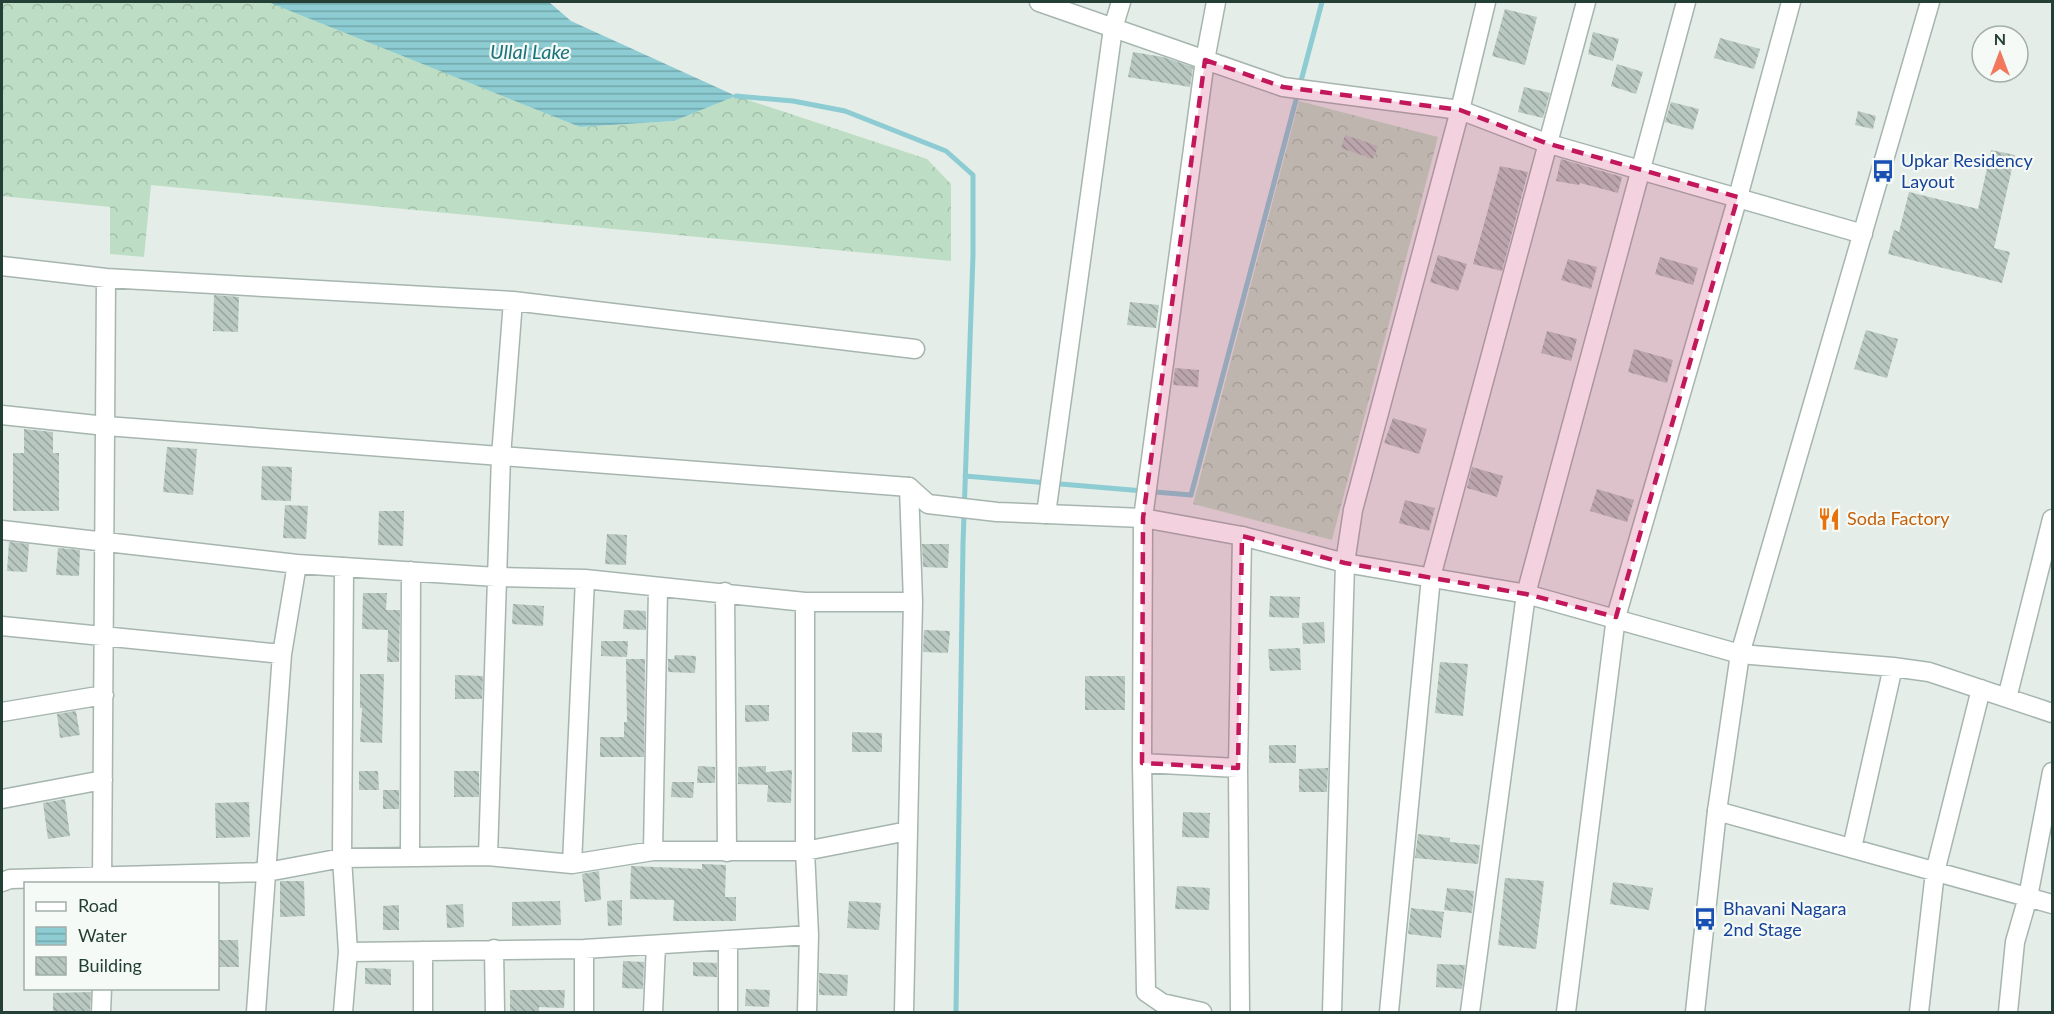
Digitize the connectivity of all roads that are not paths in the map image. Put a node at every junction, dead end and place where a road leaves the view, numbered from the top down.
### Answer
1 (1039, 2) edge
2 (1121, 2) edge
3 (1216, 2) edge
4 (1486, 2) edge
5 (1586, 2) edge
6 (1686, 2) edge
7 (1791, 2) edge
8 (1930, 2) edge
9 (1113, 28) junction
10 (1205, 60) junction
11 (1460, 110) junction
12 (1546, 143) junction
13 (1642, 170) junction
14 (1738, 197) junction
15 (1863, 234) junction
16 (2, 266) edge
17 (106, 278) junction
18 (513, 301) junction
19 (915, 349) dead end
20 (2, 415) edge
21 (106, 426) junction
22 (501, 456) junction
23 (909, 487) junction
24 (1046, 514) junction
25 (1143, 518) junction
26 (2052, 519) edge
27 (2, 530) edge
28 (1242, 536) junction
29 (105, 541) junction
30 (1344, 563) junction
31 (297, 564) junction
32 (344, 567) junction
33 (411, 571) junction
34 (496, 577) junction
35 (1431, 577) junction
36 (585, 579) junction
37 (658, 588) junction
38 (725, 592) junction
39 (1526, 594) junction
40 (805, 602) junction
41 (913, 602) junction
42 (1616, 617) junction
43 (2, 626) edge
44 (104, 636) junction
45 (282, 654) junction
46 (1740, 654) junction
47 (1893, 668) junction
48 (1981, 689) junction
49 (104, 695) junction
50 (2007, 698) junction
51 (2, 712) edge
52 (2052, 712) edge
53 (1142, 763) junction
54 (1238, 768) junction
55 (2052, 772) edge
56 (103, 780) junction
57 (2, 799) edge
58 (1717, 811) junction
59 (908, 831) junction
60 (1852, 848) junction
61 (653, 851) junction
62 (805, 851) junction
63 (727, 852) junction
64 (488, 856) junction
65 (410, 857) junction
66 (342, 858) junction
67 (572, 864) junction
68 (267, 872) junction
69 (1935, 872) junction
70 (102, 880) edge
71 (2, 882) edge
72 (2028, 897) junction
73 (2052, 904) edge
74 (809, 934) junction
75 (728, 940) junction
76 (656, 945) junction
77 (584, 948) junction
78 (494, 949) junction
79 (423, 951) junction
80 (348, 952) junction
81 (102, 990) edge
82 (101, 1012) edge
83 (256, 1012) edge
84 (343, 1012) edge
85 (423, 1012) edge
86 (495, 1012) edge
87 (584, 1012) edge
88 (653, 1012) edge
89 (728, 1012) edge
90 (807, 1012) edge
91 (904, 1012) edge
92 (1202, 1012) edge
93 (1240, 1012) edge
94 (1332, 1012) edge
95 (1389, 1012) edge
96 (1470, 1012) edge
97 (1566, 1012) edge
98 (1695, 1012) edge
99 (1918, 1012) edge
100 (2008, 1012) edge

1 - 9 street
2 - 9 street
3 - 10 street
4 - 11 street
5 - 12 street
6 - 13 street
7 - 14 street
8 - 15 street
9 - 10 street
9 - 24 street
10 - 11 street
10 - 25 street
11 - 12 street
11 - 30 street
12 - 13 street
12 - 35 street
13 - 14 street
13 - 39 street
14 - 15 street
14 - 42 street
15 - 46 street
16 - 17 street
17 - 18 street
17 - 21 street
18 - 19 street
18 - 22 street
20 - 21 street
21 - 22 street
21 - 29 street
22 - 23 street
22 - 34 street
23 - 24 street
23 - 41 street
24 - 25 street
25 - 28 street
25 - 53 street
26 - 50 street
27 - 29 street
28 - 30 street
28 - 54 street
29 - 31 street
29 - 44 street
30 - 35 street
30 - 94 street
31 - 32 street
31 - 45 street
32 - 33 street
32 - 66 street
33 - 34 street
33 - 65 street
34 - 36 street
34 - 64 street
35 - 39 street
35 - 95 street
36 - 37 street
36 - 67 street
37 - 38 street
37 - 61 street
38 - 40 street
38 - 63 street
39 - 42 street
39 - 96 street
40 - 41 street
40 - 62 street
41 - 59 street
42 - 46 street
42 - 97 street
43 - 44 street
44 - 45 street
44 - 49 street
45 - 68 street
46 - 47 street
46 - 58 street
47 - 48 street
47 - 60 street
48 - 50 street
48 - 69 street
49 - 51 street
49 - 56 street
50 - 52 street
53 - 54 street
53 - 92 street
54 - 93 street
55 - 72 street
56 - 57 street
56 - 70 street
58 - 60 street
58 - 98 street
59 - 62 street
59 - 91 street
60 - 69 street
61 - 63 street
61 - 67 street
62 - 63 street
62 - 74 street
64 - 65 street
64 - 67 street
65 - 66 street
66 - 68 street
66 - 80 street
68 - 70 street
68 - 83 street
69 - 72 street
69 - 99 street
70 - 71 street
72 - 73 street
72 - 100 street
74 - 75 street
74 - 90 street
75 - 76 street
75 - 89 street
76 - 77 street
76 - 88 street
77 - 78 street
77 - 87 street
78 - 79 street
78 - 86 street
79 - 80 street
79 - 85 street
80 - 84 street
81 - 82 street

